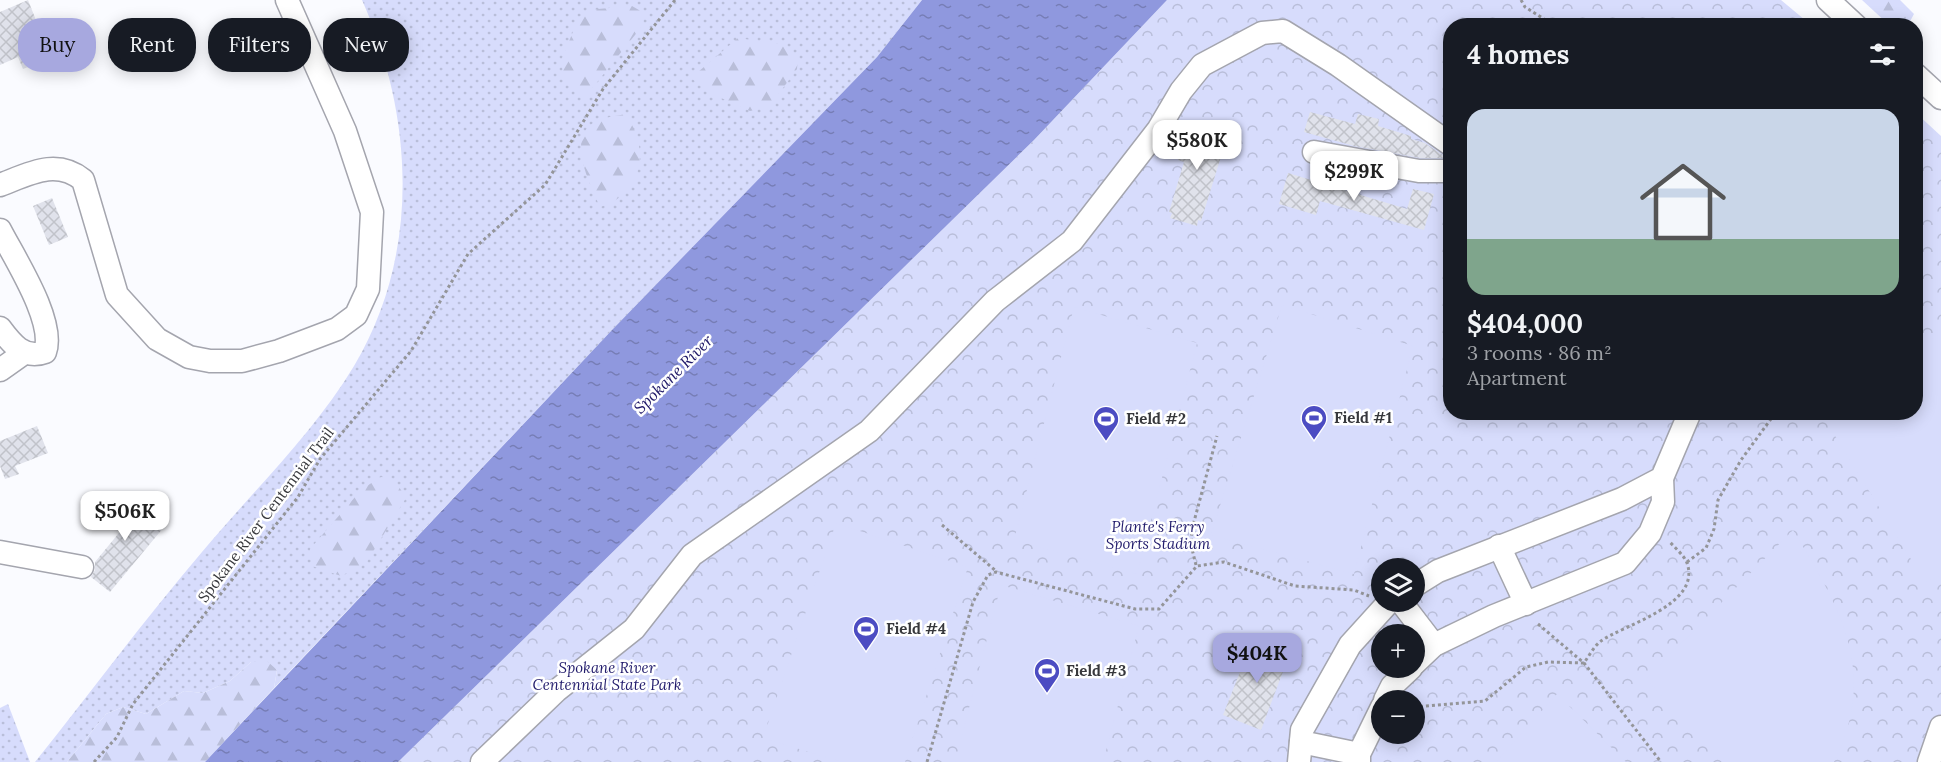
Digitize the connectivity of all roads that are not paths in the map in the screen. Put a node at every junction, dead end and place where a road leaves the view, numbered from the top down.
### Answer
1 (287, 0) edge
2 (1828, 0) edge
3 (1845, 18) edge
4 (1923, 81) edge
5 (1941, 98) edge
6 (1443, 139) edge
7 (1314, 152) dead end
8 (1443, 171) edge
9 (0, 185) edge
10 (0, 230) edge
11 (0, 328) edge
12 (24, 353) junction
13 (0, 370) edge
14 (1687, 420) edge
15 (1662, 478) junction
16 (1499, 546) junction
17 (0, 552) edge
18 (82, 567) dead end
19 (1425, 579) edge
20 (1526, 604) junction
21 (1383, 612) edge
22 (1399, 612) edge
23 (1434, 645) junction
24 (1425, 654) edge
25 (1400, 678) edge
26 (1390, 690) edge
27 (1941, 727) edge
28 (1371, 731) edge
29 (1300, 752) edge
30 (1359, 758) edge
31 (482, 762) edge
32 (1929, 762) edge

1 - 9 street
2 - 3 street
4 - 5 street
6 - 31 street
7 - 8 street
10 - 12 street
11 - 12 street
12 - 13 street
14 - 15 street
15 - 16 street
15 - 20 street
16 - 19 street
16 - 20 street
17 - 18 street
20 - 23 street
21 - 29 street
22 - 23 street
23 - 24 street
25 - 26 street
27 - 32 street
28 - 30 street
29 - 30 street

